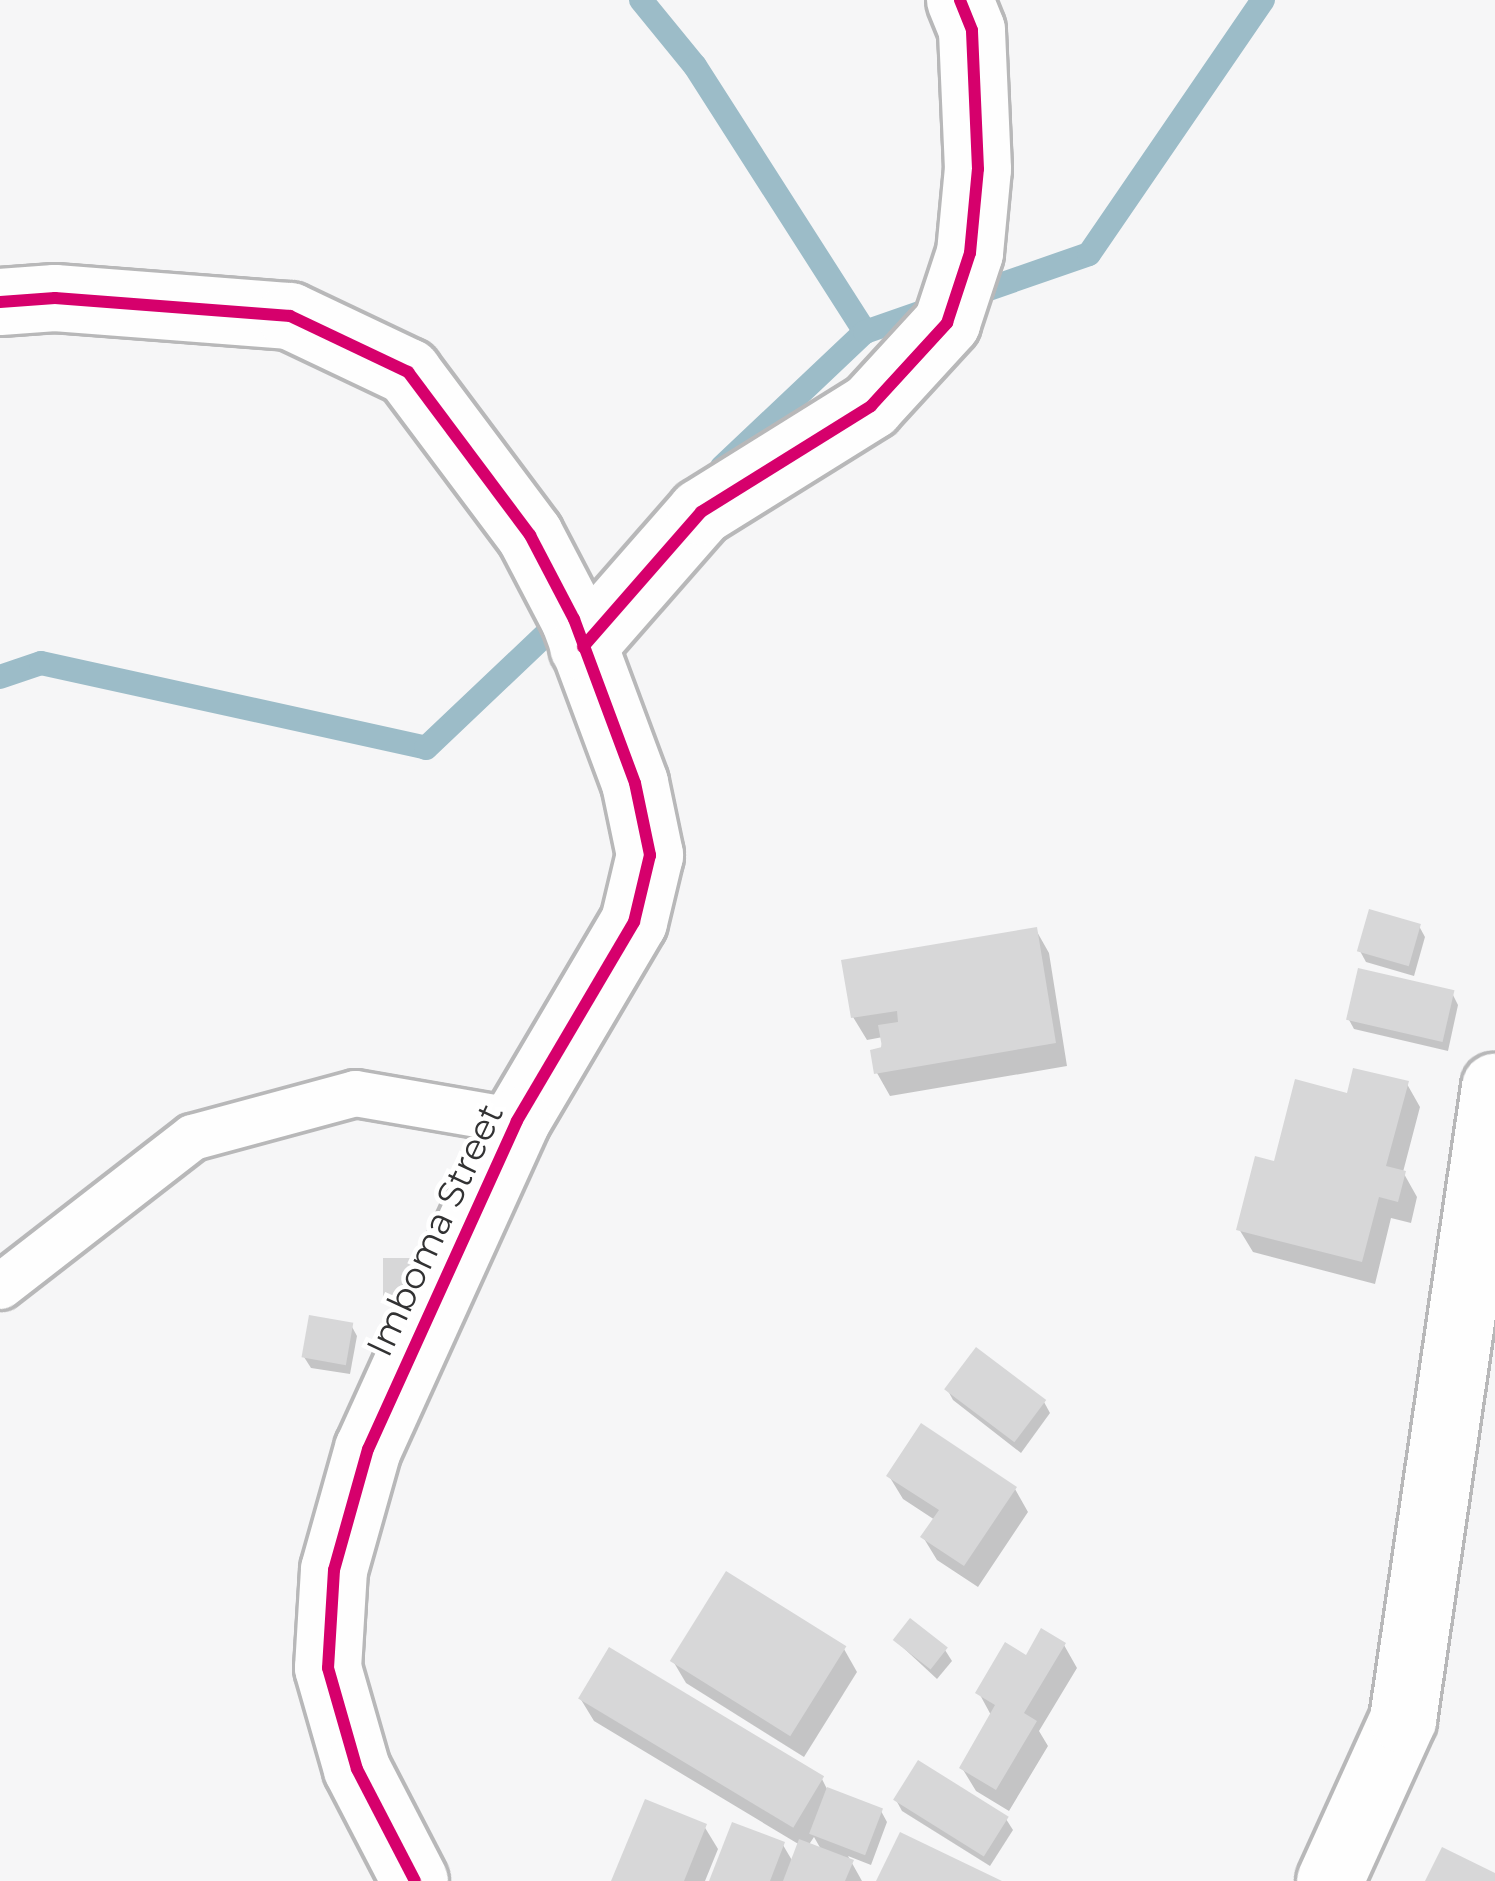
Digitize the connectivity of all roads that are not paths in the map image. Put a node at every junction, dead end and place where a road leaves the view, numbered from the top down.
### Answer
1 (960, 0) edge
2 (0, 302) edge
3 (579, 633) junction
4 (1495, 1087) edge
5 (517, 1121) junction
6 (0, 1286) edge
7 (415, 1881) edge
8 (1330, 1881) edge

1 - 3 street
2 - 3 street, Imboma Street
3 - 5 street, Imboma Street
4 - 8 street
5 - 6 lane
5 - 7 street, Imboma Street

